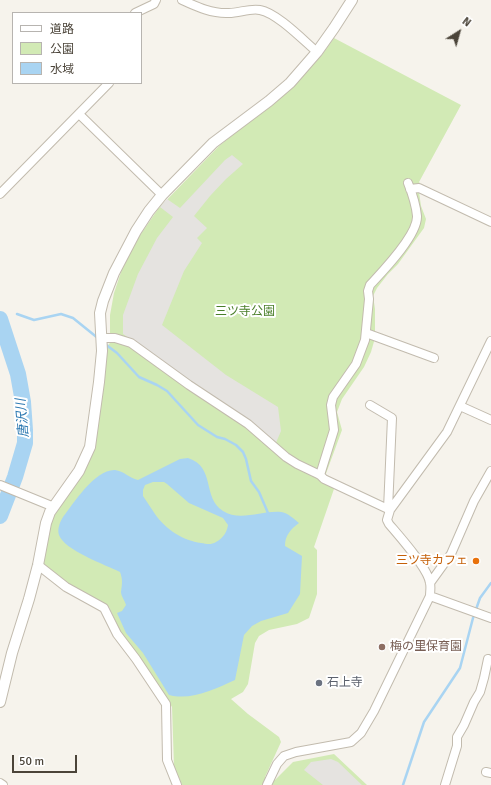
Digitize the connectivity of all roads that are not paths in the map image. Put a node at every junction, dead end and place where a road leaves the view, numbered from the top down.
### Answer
1 (156, 0) edge
2 (352, 0) edge
3 (188, 1) edge
4 (137, 12) edge
5 (317, 52) junction
6 (108, 84) edge
7 (79, 114) junction
8 (0, 194) edge
9 (162, 195) junction
10 (491, 222) edge
11 (366, 333) junction
12 (101, 338) junction
13 (491, 341) edge
14 (434, 358) dead end
15 (370, 405) dead end
16 (460, 406) junction
17 (491, 420) edge
18 (491, 471) edge
19 (320, 475) junction
20 (3, 487) edge
21 (54, 507) junction
22 (389, 509) junction
23 (38, 565) junction
24 (430, 583) junction
25 (430, 596) junction
26 (491, 618) edge
27 (488, 659) dead end
28 (0, 702) edge
29 (0, 782) edge
30 (3, 785) edge
31 (177, 785) edge
32 (267, 785) edge
33 (445, 785) edge

1 - 4 street
2 - 5 street
3 - 5 street
5 - 9 street
6 - 7 street
7 - 8 street
7 - 9 street
9 - 12 street
10 - 11 street
11 - 14 street
11 - 19 street
12 - 19 street
12 - 21 street
13 - 16 street
15 - 22 street
16 - 17 street
16 - 22 street
18 - 24 street
19 - 22 street
20 - 21 street
21 - 23 street
22 - 24 street
23 - 28 street
23 - 31 street
24 - 25 street
25 - 26 street
25 - 32 street
27 - 33 street
29 - 30 street

